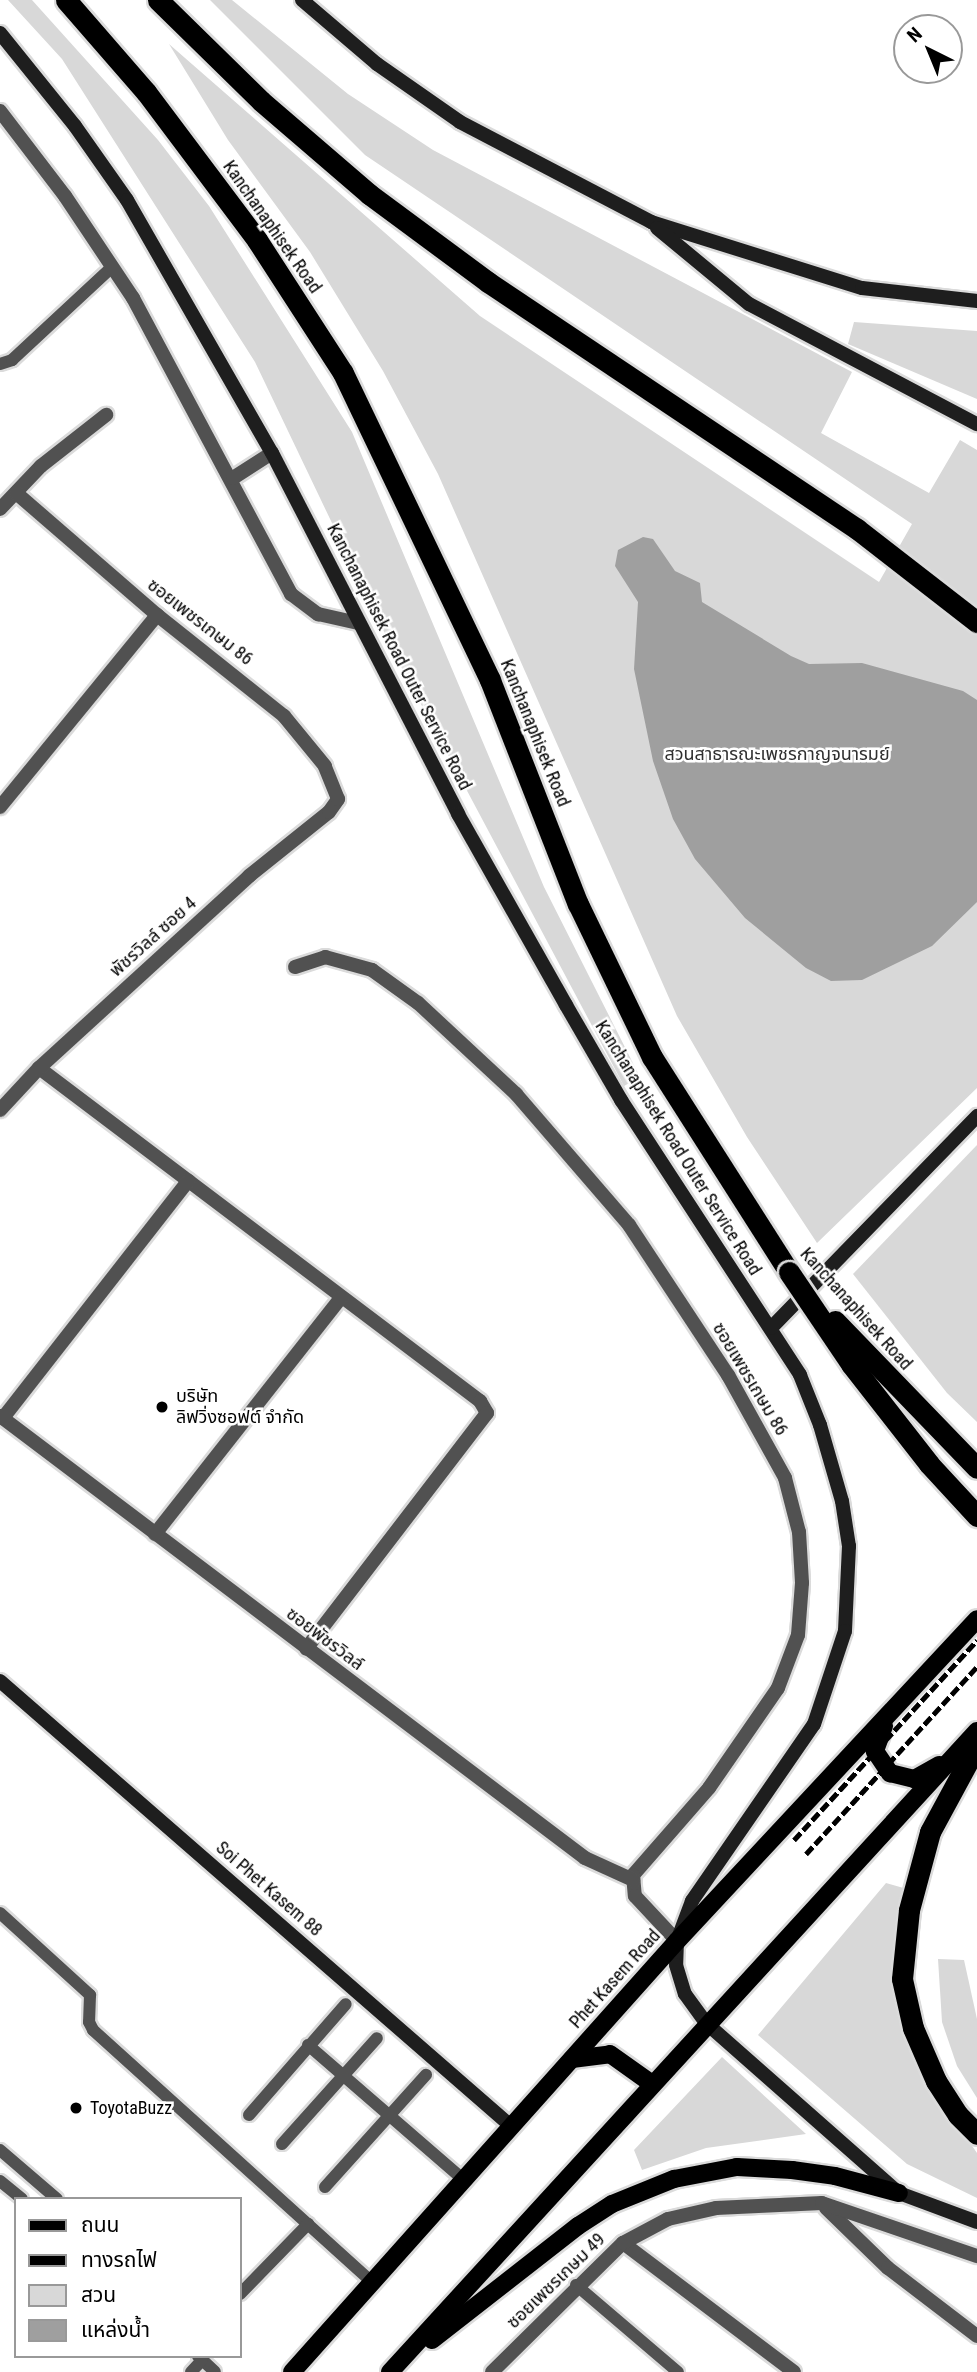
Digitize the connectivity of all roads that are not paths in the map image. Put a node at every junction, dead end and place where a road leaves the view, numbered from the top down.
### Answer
1 (66, 0) edge
2 (158, 0) edge
3 (302, 0) edge
4 (0, 33) edge
5 (0, 111) edge
6 (651, 222) junction
7 (112, 267) junction
8 (977, 301) edge
9 (0, 364) edge
10 (106, 415) dead end
11 (977, 424) edge
12 (272, 453) junction
13 (233, 478) junction
14 (16, 493) junction
15 (0, 509) edge
16 (157, 615) junction
17 (977, 622) edge
18 (358, 623) junction
19 (338, 799) joint
20 (0, 807) edge
21 (295, 967) dead end
22 (39, 1068) junction
23 (0, 1110) edge
24 (977, 1116) edge
25 (188, 1181) junction
26 (789, 1272) junction
27 (341, 1298) junction
28 (771, 1328) junction
29 (1, 1417) edge
30 (977, 1468) edge
31 (977, 1516) edge
32 (155, 1534) junction
33 (977, 1619) edge
34 (306, 1649) junction
35 (0, 1681) edge
36 (897, 1707) junction
37 (977, 1731) edge
38 (977, 1745) edge
39 (955, 1756) junction
40 (633, 1881) junction
41 (0, 1913) edge
42 (677, 1941) junction
43 (346, 2004) dead end
44 (706, 2023) junction
45 (377, 2038) dead end
46 (308, 2045) junction
47 (572, 2059) junction
48 (343, 2075) junction
49 (426, 2075) dead end
50 (652, 2084) junction
51 (249, 2115) dead end
52 (390, 2116) junction
53 (512, 2127) junction
54 (977, 2134) edge
55 (282, 2144) dead end
56 (0, 2150) edge
57 (0, 2180) edge
58 (464, 2180) junction
59 (325, 2187) dead end
60 (899, 2193) junction
61 (20, 2197) edge
62 (55, 2197) edge
63 (822, 2203) junction
64 (977, 2222) edge
65 (308, 2224) junction
66 (623, 2243) junction
67 (977, 2256) edge
68 (372, 2282) junction
69 (576, 2285) junction
70 (242, 2292) edge
71 (977, 2336) edge
72 (200, 2358) edge
73 (191, 2372) edge
74 (215, 2372) edge
75 (292, 2372) edge
76 (392, 2372) edge
77 (492, 2372) edge
78 (678, 2372) edge
79 (794, 2372) edge

1 - 26 highway, Kanchanaphisek Road
2 - 17 highway
3 - 6 main road
4 - 12 main road, Kanchanaphisek Road Outer Service Road
5 - 7 street
6 - 8 main road
6 - 11 main road
7 - 9 lane
7 - 13 street
10 - 14 street
12 - 13 street
12 - 18 main road, Kanchanaphisek Road Outer Service Road
13 - 18 street
14 - 15 street
14 - 16 street, ซอยเพชรเกษม 86
16 - 19 street, ซอยเพชรเกษม 86
16 - 20 street
18 - 28 main road, Kanchanaphisek Road Outer Service Road
19 - 22 street, พัชรวิลล์ ซอย 4
21 - 40 street, ซอยเพชรเกษม 86
22 - 23 street, พัชรวิลล์ ซอย 4
22 - 25 street
24 - 28 main road
25 - 27 street
25 - 29 street
26 - 30 highway, Kanchanaphisek Road, bridge
26 - 31 highway, bridge
27 - 32 street
27 - 34 street
28 - 42 main road, Kanchanaphisek Road Outer Service Road
29 - 32 street, ซอยพัชรวิลล์
32 - 34 street, ซอยพัชรวิลล์
33 - 36 main road, Phet Kasem Road
34 - 40 street, ซอยพัชรวิลล์
35 - 53 main road, Soi Phet Kasem 88
36 - 39 main road
36 - 42 main road, Phet Kasem Road
37 - 39 main road
38 - 54 highway
39 - 44 main road
40 - 42 street
41 - 65 lane
42 - 44 main road, Kanchanaphisek Road Outer Service Road
42 - 47 main road, Phet Kasem Road
43 - 46 lane
44 - 50 main road
44 - 60 main road, Kanchanaphisek Road Outer Service Road
45 - 48 lane
46 - 48 lane
46 - 51 lane
47 - 50 main road
47 - 53 main road, Phet Kasem Road
48 - 52 lane
48 - 55 lane
49 - 52 lane
50 - 76 main road
52 - 58 lane
52 - 59 lane
53 - 58 main road, Phet Kasem Road
56 - 62 lane
57 - 61 lane
58 - 68 main road, Phet Kasem Road
60 - 64 main road, Kanchanaphisek Road Outer Service Road
60 - 76 main road
63 - 66 street, ซอยเพชรเกษม 49
63 - 67 street, ซอยเพชรเกษม 49
63 - 71 street
65 - 68 lane
65 - 70 lane
66 - 69 street, ซอยเพชรเกษม 49
66 - 79 street
68 - 75 main road, Phet Kasem Road
69 - 77 street, ซอยเพชรเกษม 49
69 - 78 lane
72 - 73 lane
72 - 74 lane

